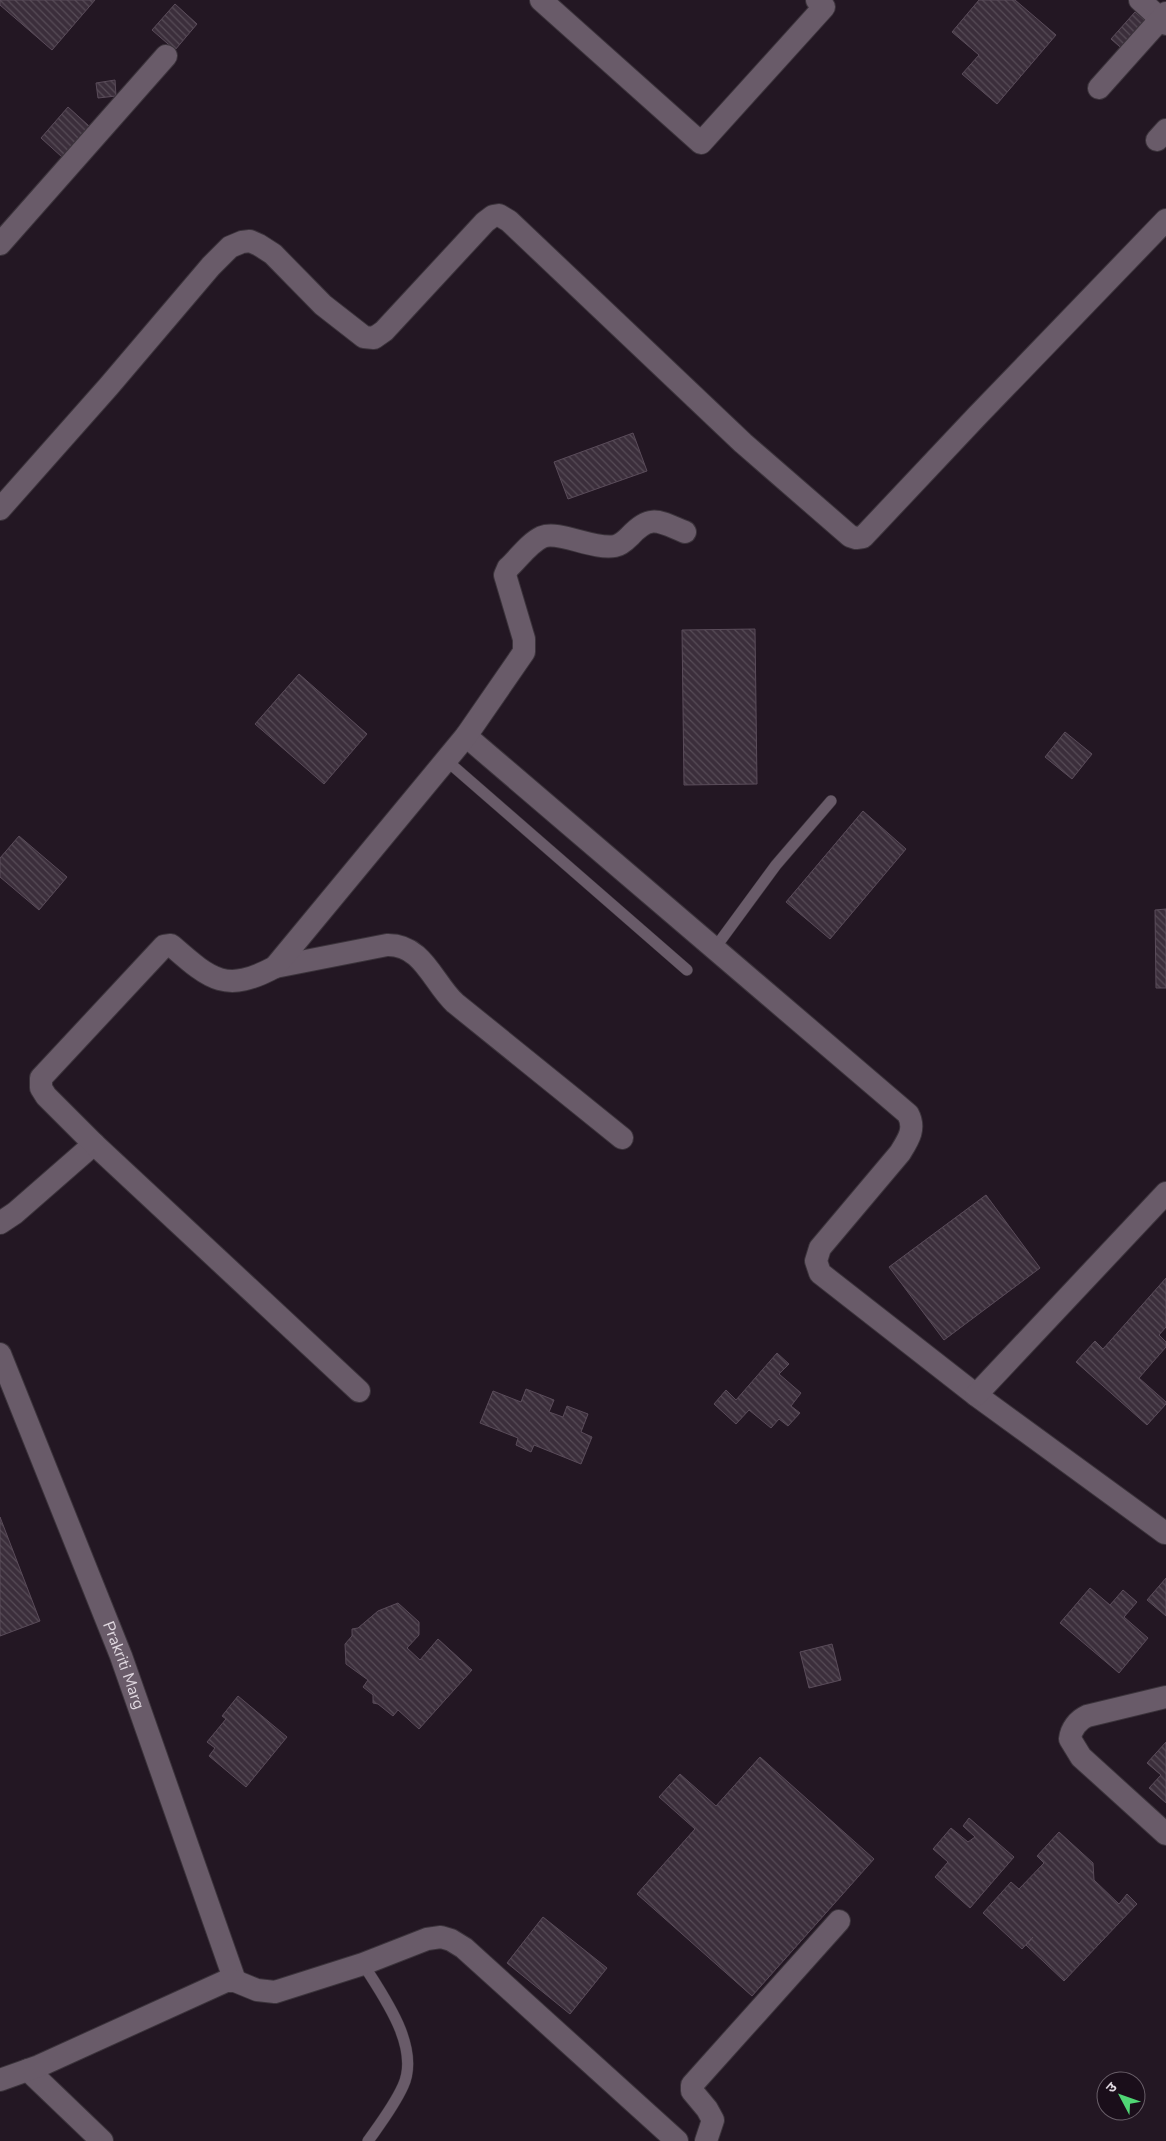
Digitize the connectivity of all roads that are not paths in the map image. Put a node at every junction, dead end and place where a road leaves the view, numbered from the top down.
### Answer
1 (541, 0) edge
2 (817, 0) edge
3 (1140, 0) edge
4 (1164, 19) edge
5 (166, 56) dead end
6 (1099, 88) dead end
7 (1166, 220) edge
8 (0, 244) edge
9 (0, 509) edge
10 (685, 532) dead end
11 (466, 736) junction
12 (446, 760) junction
13 (831, 801) dead end
14 (715, 948) junction
15 (275, 967) junction
16 (688, 970) dead end
17 (622, 1138) dead end
18 (94, 1144) junction
19 (1166, 1194) edge
20 (0, 1223) edge
21 (0, 1354) edge
22 (360, 1392) dead end
23 (976, 1394) junction
24 (1165, 1533) edge
25 (1166, 1697) edge
26 (1166, 1834) edge
27 (839, 1921) dead end
28 (363, 1964) junction
29 (235, 1981) junction
30 (28, 2070) junction
31 (0, 2080) edge
32 (102, 2141) edge
33 (368, 2141) edge
34 (677, 2141) edge
35 (706, 2141) edge

1 - 2 street
3 - 4 street
4 - 6 street
5 - 8 street
7 - 9 street
10 - 11 street
11 - 12 street
11 - 14 street
12 - 15 street
12 - 16 lane
13 - 14 lane
14 - 23 street
15 - 17 street
15 - 18 street
18 - 20 street
18 - 22 street
19 - 23 street
21 - 29 street, Prakriti Marg
23 - 24 street
25 - 26 street
27 - 35 street
28 - 29 street
28 - 33 lane
28 - 34 street
29 - 30 street
30 - 31 street
30 - 32 street

